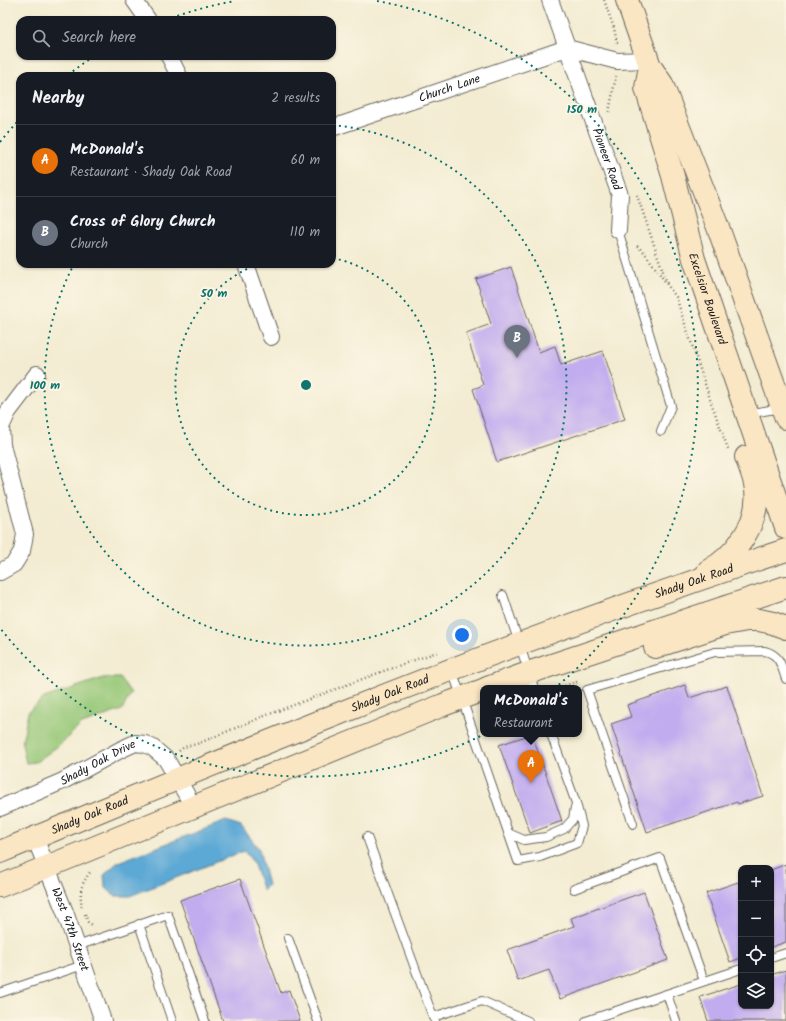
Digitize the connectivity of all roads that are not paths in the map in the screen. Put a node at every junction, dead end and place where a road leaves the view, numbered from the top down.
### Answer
1 (134, 0) edge
2 (550, 0) edge
3 (626, 0) edge
4 (145, 16) edge
5 (567, 48) junction
6 (171, 60) edge
7 (649, 63) junction
8 (177, 72) edge
9 (336, 127) edge
10 (618, 230) joint
11 (694, 259) junction
12 (247, 268) edge
13 (271, 337) dead end
14 (37, 374) dead end
15 (785, 411) edge
16 (746, 414) junction
17 (661, 431) dead end
18 (786, 528) edge
19 (786, 550) edge
20 (0, 572) edge
21 (685, 584) junction
22 (786, 587) edge
23 (503, 595) dead end
24 (786, 628) edge
25 (518, 644) junction
26 (578, 657) junction
27 (452, 670) junction
28 (786, 679) edge
29 (531, 680) edge
30 (504, 685) edge
31 (480, 691) edge
32 (461, 698) junction
33 (551, 737) edge
34 (178, 779) junction
35 (2, 803) edge
36 (576, 803) junction
37 (194, 806) junction
38 (633, 824) dead end
39 (508, 833) junction
40 (367, 837) dead end
41 (35, 838) junction
42 (0, 852) edge
43 (47, 866) junction
44 (0, 886) edge
45 (574, 889) dead end
46 (139, 924) junction
47 (288, 938) dead end
48 (76, 946) junction
49 (786, 953) edge
50 (774, 957) edge
51 (83, 965) junction
52 (738, 969) edge
53 (704, 981) junction
54 (0, 993) edge
55 (667, 994) junction
56 (434, 1019) edge
57 (102, 1021) edge
58 (172, 1021) edge
59 (205, 1021) edge
60 (318, 1021) edge
61 (528, 1021) edge
62 (586, 1021) edge
63 (676, 1021) edge

1 - 4 street
2 - 5 street, Pioneer Road
3 - 7 main road
5 - 7 street
5 - 9 street, Church Lane
5 - 10 street, Pioneer Road
6 - 8 street
7 - 11 main road, Excelsior Boulevard
7 - 15 main road
10 - 17 lane
11 - 16 main road, Excelsior Boulevard
11 - 21 main road
12 - 13 street
14 - 20 street
15 - 16 lane
16 - 18 main road, Excelsior Boulevard
19 - 21 main road, Shady Oak Road
21 - 25 main road, Shady Oak Road
22 - 26 main road
23 - 25 lane
24 - 26 main road
25 - 27 main road, Shady Oak Road
25 - 29 lane
26 - 29 main road
27 - 32 lane
27 - 34 main road, Shady Oak Road
28 - 38 lane
29 - 30 main road
31 - 32 main road
32 - 37 main road
32 - 39 lane
33 - 36 lane
34 - 35 street, Shady Oak Drive
34 - 37 street, Shady Oak Drive
34 - 41 main road, Shady Oak Road
36 - 39 lane
36 - 39 lane
37 - 43 main road
40 - 56 lane
41 - 42 main road, Shady Oak Road
41 - 43 street, West 47th Street
43 - 44 main road
43 - 48 street, West 47th Street
45 - 53 lane
46 - 48 lane
46 - 58 lane
46 - 59 lane
47 - 60 lane
48 - 51 street, West 47th Street
49 - 50 lane
51 - 54 lane
51 - 57 street, West 47th Street
52 - 53 lane
53 - 55 lane
55 - 62 lane
55 - 63 lane
56 - 61 lane

